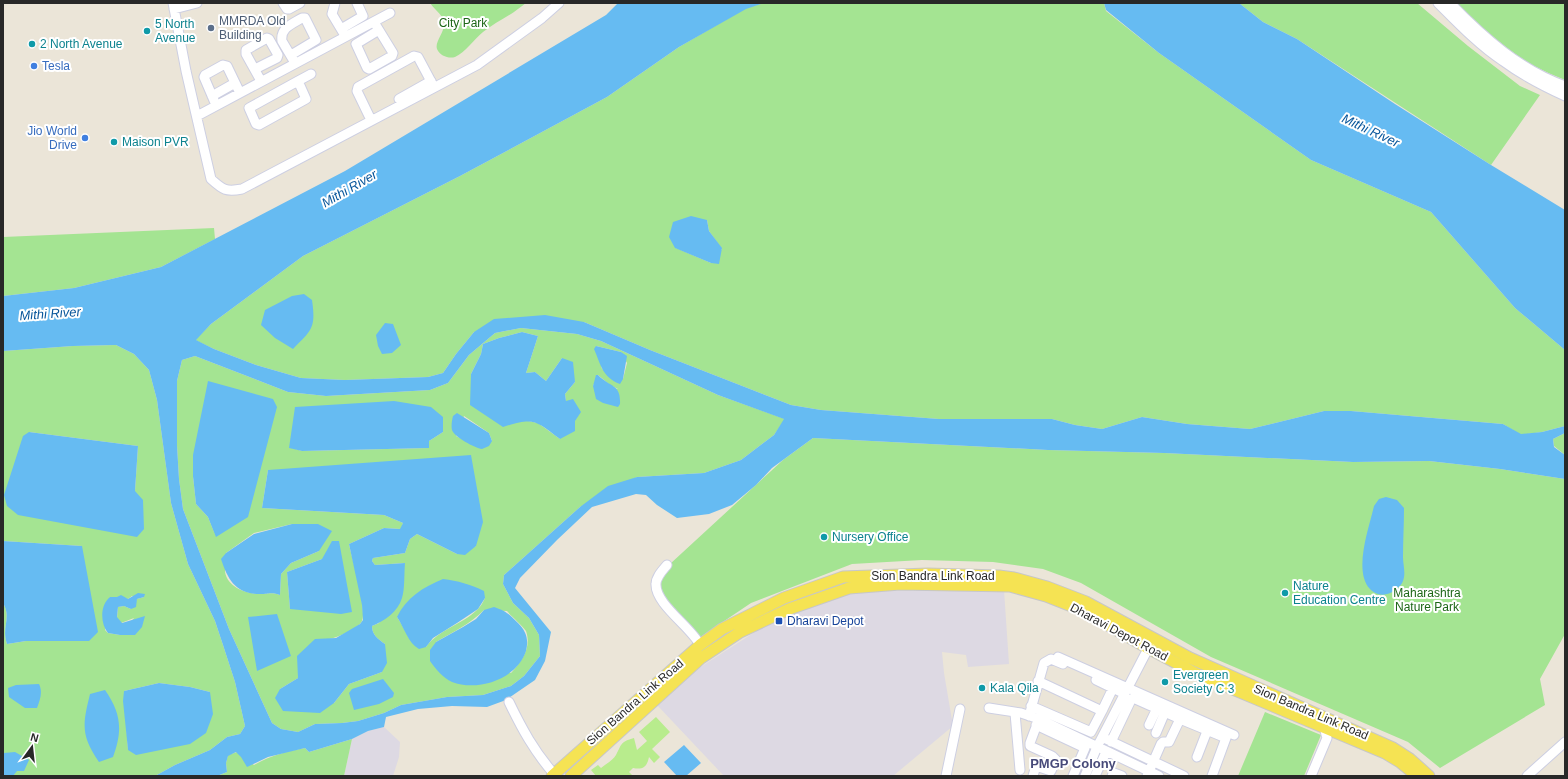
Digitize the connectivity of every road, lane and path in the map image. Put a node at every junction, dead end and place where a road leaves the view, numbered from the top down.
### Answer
1 (197, 3) edge
2 (283, 3) edge
3 (300, 3) edge
4 (335, 3) edge
5 (357, 3) edge
6 (559, 3) edge
7 (1438, 3) edge
8 (1450, 3) edge
9 (174, 6) edge
10 (390, 13) dead end
11 (374, 22) junction
12 (379, 30) junction
13 (343, 33) junction
14 (290, 55) dead end
15 (295, 63) junction
16 (255, 69) dead end
17 (284, 70) junction
18 (311, 74) dead end
19 (262, 81) junction
20 (235, 83) junction
21 (295, 83) junction
22 (432, 84) junction
23 (1565, 86) edge
24 (244, 91) junction
25 (212, 96) junction
26 (1565, 96) edge
27 (256, 104) junction
28 (216, 105) junction
29 (197, 116) junction
30 (370, 118) junction
31 (667, 566) dead end
32 (1150, 643) junction
33 (700, 645) junction
34 (1058, 657) dead end
35 (1038, 681) junction
36 (1113, 688) junction
37 (1126, 691) junction
38 (509, 702) dead end
39 (1031, 706) junction
40 (989, 708) dead end
41 (1160, 708) junction
42 (960, 709) dead end
43 (1102, 711) junction
44 (1015, 712) junction
45 (619, 716) junction
46 (1028, 716) junction
47 (1180, 719) junction
48 (1038, 722) junction
49 (1326, 723) junction
50 (1149, 725) dead end
51 (627, 726) junction
52 (1208, 727) junction
53 (1156, 733) dead end
54 (1234, 735) dead end
55 (596, 736) junction
56 (1107, 740) junction
57 (1565, 742) edge
58 (604, 746) junction
59 (1101, 750) junction
60 (1197, 757) dead end
61 (1154, 762) junction
62 (1020, 770) dead end
63 (1148, 774) edge
64 (553, 775) edge
65 (571, 776) edge
66 (946, 776) edge
67 (1033, 776) edge
68 (1074, 776) edge
69 (1085, 776) edge
70 (1095, 776) edge
71 (1112, 776) edge
72 (1122, 776) edge
73 (1159, 776) edge
74 (1184, 776) edge
75 (1212, 776) edge
76 (1311, 776) edge
77 (1417, 776) edge
78 (1429, 776) edge
79 (1527, 776) edge

1 - 9 street
2 - 3 street
4 - 13 street
5 - 13 street
6 - 22 street
7 - 26 street
8 - 23 street
9 - 29 street
10 - 11 street
11 - 12 street
11 - 13 street
12 - 12 street
13 - 15 street
14 - 15 street
15 - 17 street
16 - 19 street
17 - 19 street
17 - 21 street
18 - 21 street
19 - 24 street
20 - 24 street
20 - 25 street
20 - 25 street
21 - 27 street
21 - 27 street
22 - 30 street
22 - 30 street
24 - 27 street
24 - 28 street
25 - 28 street
28 - 29 street
29 - 30 street
31 - 33 street
32 - 33 main road, Sion Bandra Link Road
32 - 37 street
32 - 49 main road, Dharavi Depot Road
32 - 51 main road, Dharavi Depot Road
33 - 45 main road, Sion Bandra Link Road
34 - 37 street
35 - 36 street
35 - 39 street
35 - 43 street
36 - 37 street
36 - 43 street
37 - 41 street
37 - 56 street
38 - 64 street
39 - 43 street
39 - 46 street
40 - 44 street
41 - 47 street
41 - 50 street
41 - 52 street
41 - 53 street
41 - 56 street
42 - 66 street
44 - 46 street
44 - 62 street
45 - 51 main road
45 - 55 main road, Sion Bandra Link Road
46 - 48 street
47 - 52 street
47 - 61 street
48 - 59 street
48 - 67 street
48 - 68 street
49 - 76 street
49 - 77 main road, Dharavi Depot Road
49 - 78 main road, Sion Bandra Link Road
51 - 58 main road, Dharavi Depot Road
52 - 54 street
52 - 60 street
52 - 75 street
55 - 58 main road
55 - 64 main road, Sion Bandra Link Road
56 - 59 street
56 - 61 street
57 - 79 street
58 - 65 main road, Dharavi Depot Road
59 - 63 street
59 - 69 street
59 - 70 street
61 - 63 street
61 - 74 street
63 - 73 street
71 - 72 street

